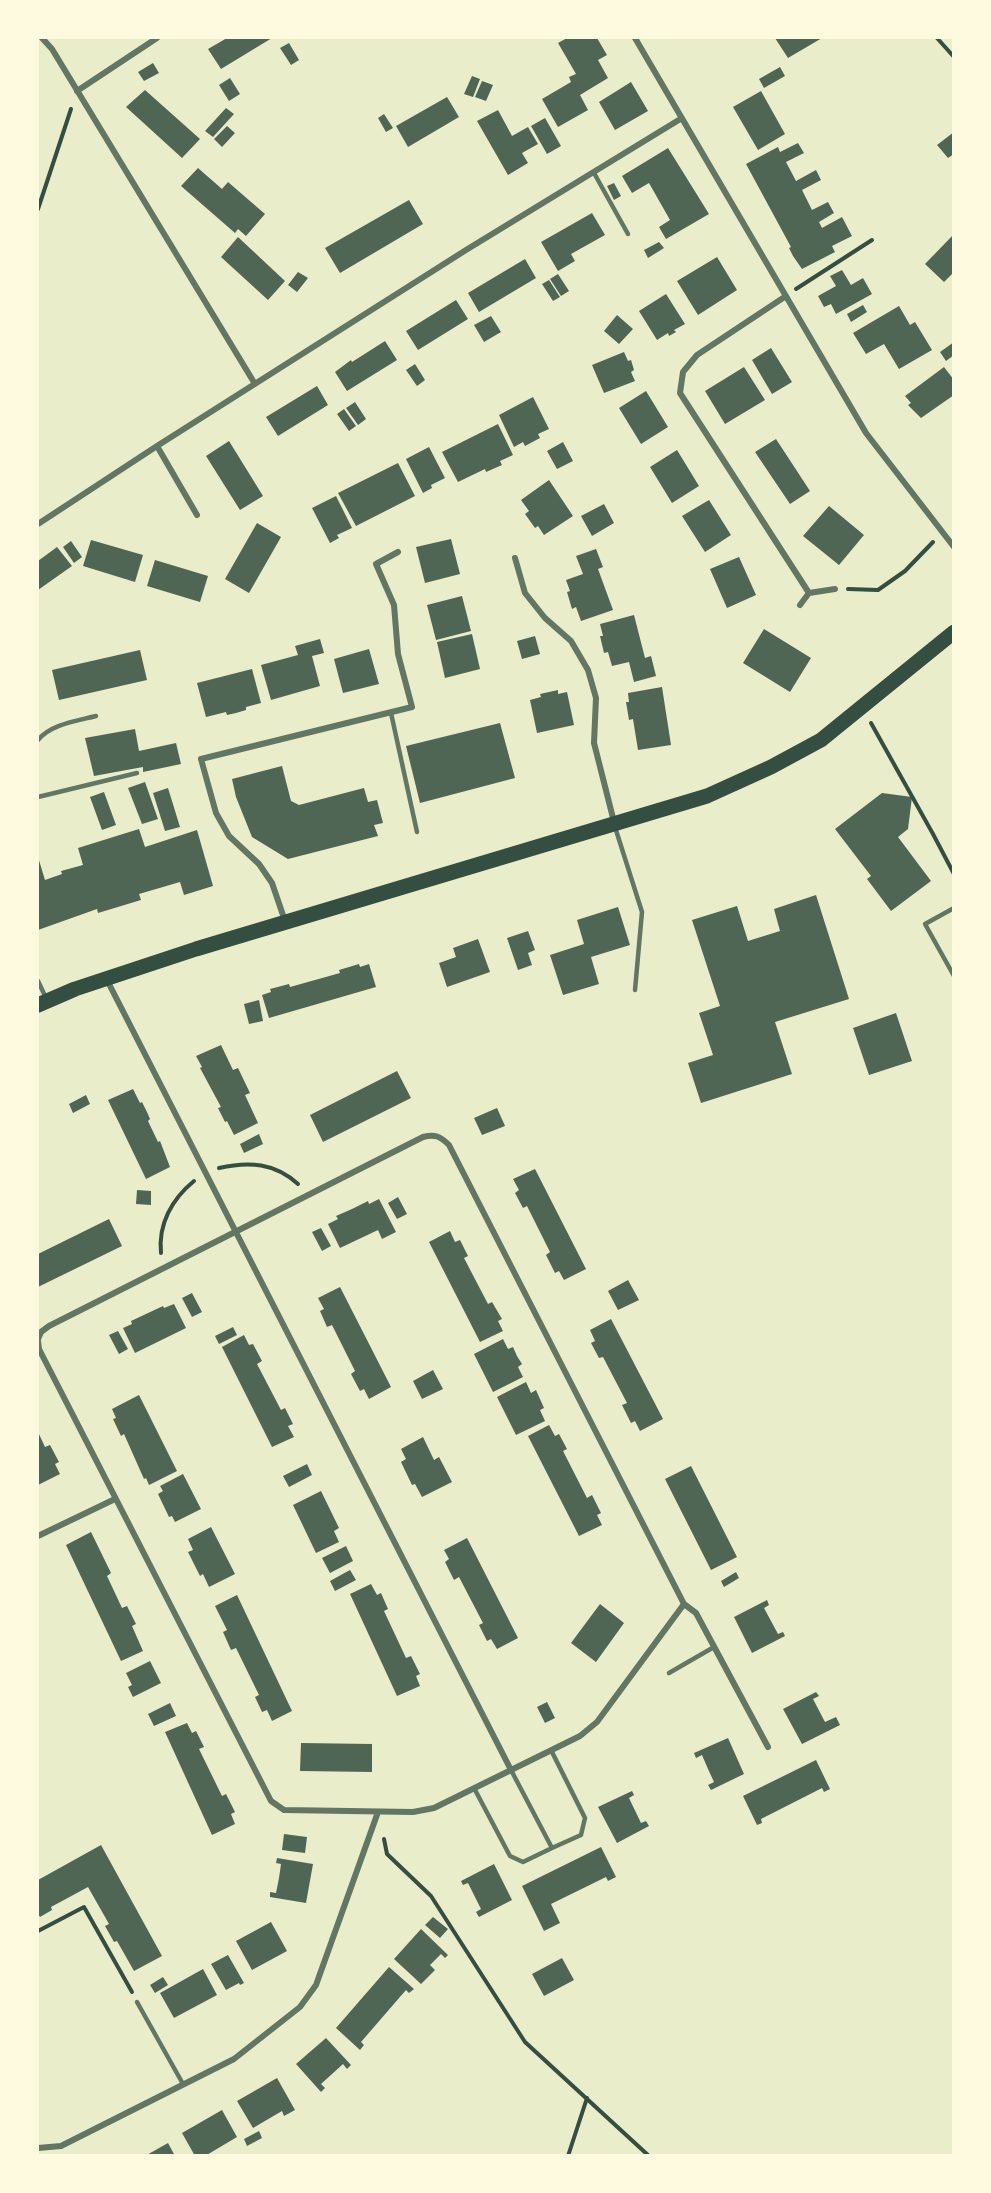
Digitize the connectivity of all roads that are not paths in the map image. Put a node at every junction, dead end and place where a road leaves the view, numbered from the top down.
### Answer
1 (42, 38) edge
2 (157, 38) edge
3 (635, 38) edge
4 (77, 91) junction
5 (682, 118) junction
6 (594, 173) junction
7 (628, 234) dead end
8 (786, 296) junction
9 (255, 384) junction
10 (157, 446) junction
11 (197, 515) dead end
12 (38, 524) edge
13 (954, 547) edge
14 (398, 552) dead end
15 (514, 558) dead end
16 (835, 589) road end
17 (810, 593) junction
18 (800, 605) dead end
19 (954, 632) edge
20 (391, 713) junction
21 (96, 716) dead end
22 (38, 740) edge
23 (137, 773) dead end
24 (38, 797) edge
25 (614, 824) junction
26 (417, 832) dead end
27 (954, 908) edge
28 (286, 922) junction
29 (954, 976) edge
30 (106, 979) junction
31 (38, 981) edge
32 (635, 990) dead end
33 (42, 1003) edge
34 (236, 1233) junction
35 (38, 1340) edge
36 (115, 1499) junction
37 (38, 1536) edge
38 (684, 1604) junction
39 (714, 1647) junction
40 (669, 1673) dead end
41 (768, 1747) dead end
42 (551, 1750) junction
43 (511, 1770) junction
44 (474, 1788) junction
45 (378, 1812) junction
46 (552, 1848) junction
47 (137, 2002) road end
48 (183, 2084) junction
49 (38, 2148) edge

1 - 4 street
2 - 4 street
3 - 5 street
4 - 9 street
5 - 6 street
5 - 8 street
6 - 7 lane
6 - 9 street
8 - 13 street
8 - 17 street
9 - 10 street
10 - 11 street
10 - 12 street
14 - 20 street
15 - 25 street
16 - 17 street
17 - 18 street
19 - 25 main road
20 - 26 lane
20 - 28 street
21 - 22 lane
23 - 24 lane
25 - 28 main road
25 - 32 lane
27 - 29 lane
28 - 30 main road
30 - 33 main road
30 - 34 street
31 - 33 lane
34 - 35 street
34 - 38 street
34 - 43 street
35 - 36 street
36 - 37 street
36 - 45 street
38 - 39 street
38 - 42 street
39 - 40 lane
39 - 41 street
42 - 43 street
42 - 46 lane
43 - 44 street
43 - 46 lane
44 - 45 street
44 - 46 lane
45 - 48 street
47 - 48 lane
48 - 49 street

